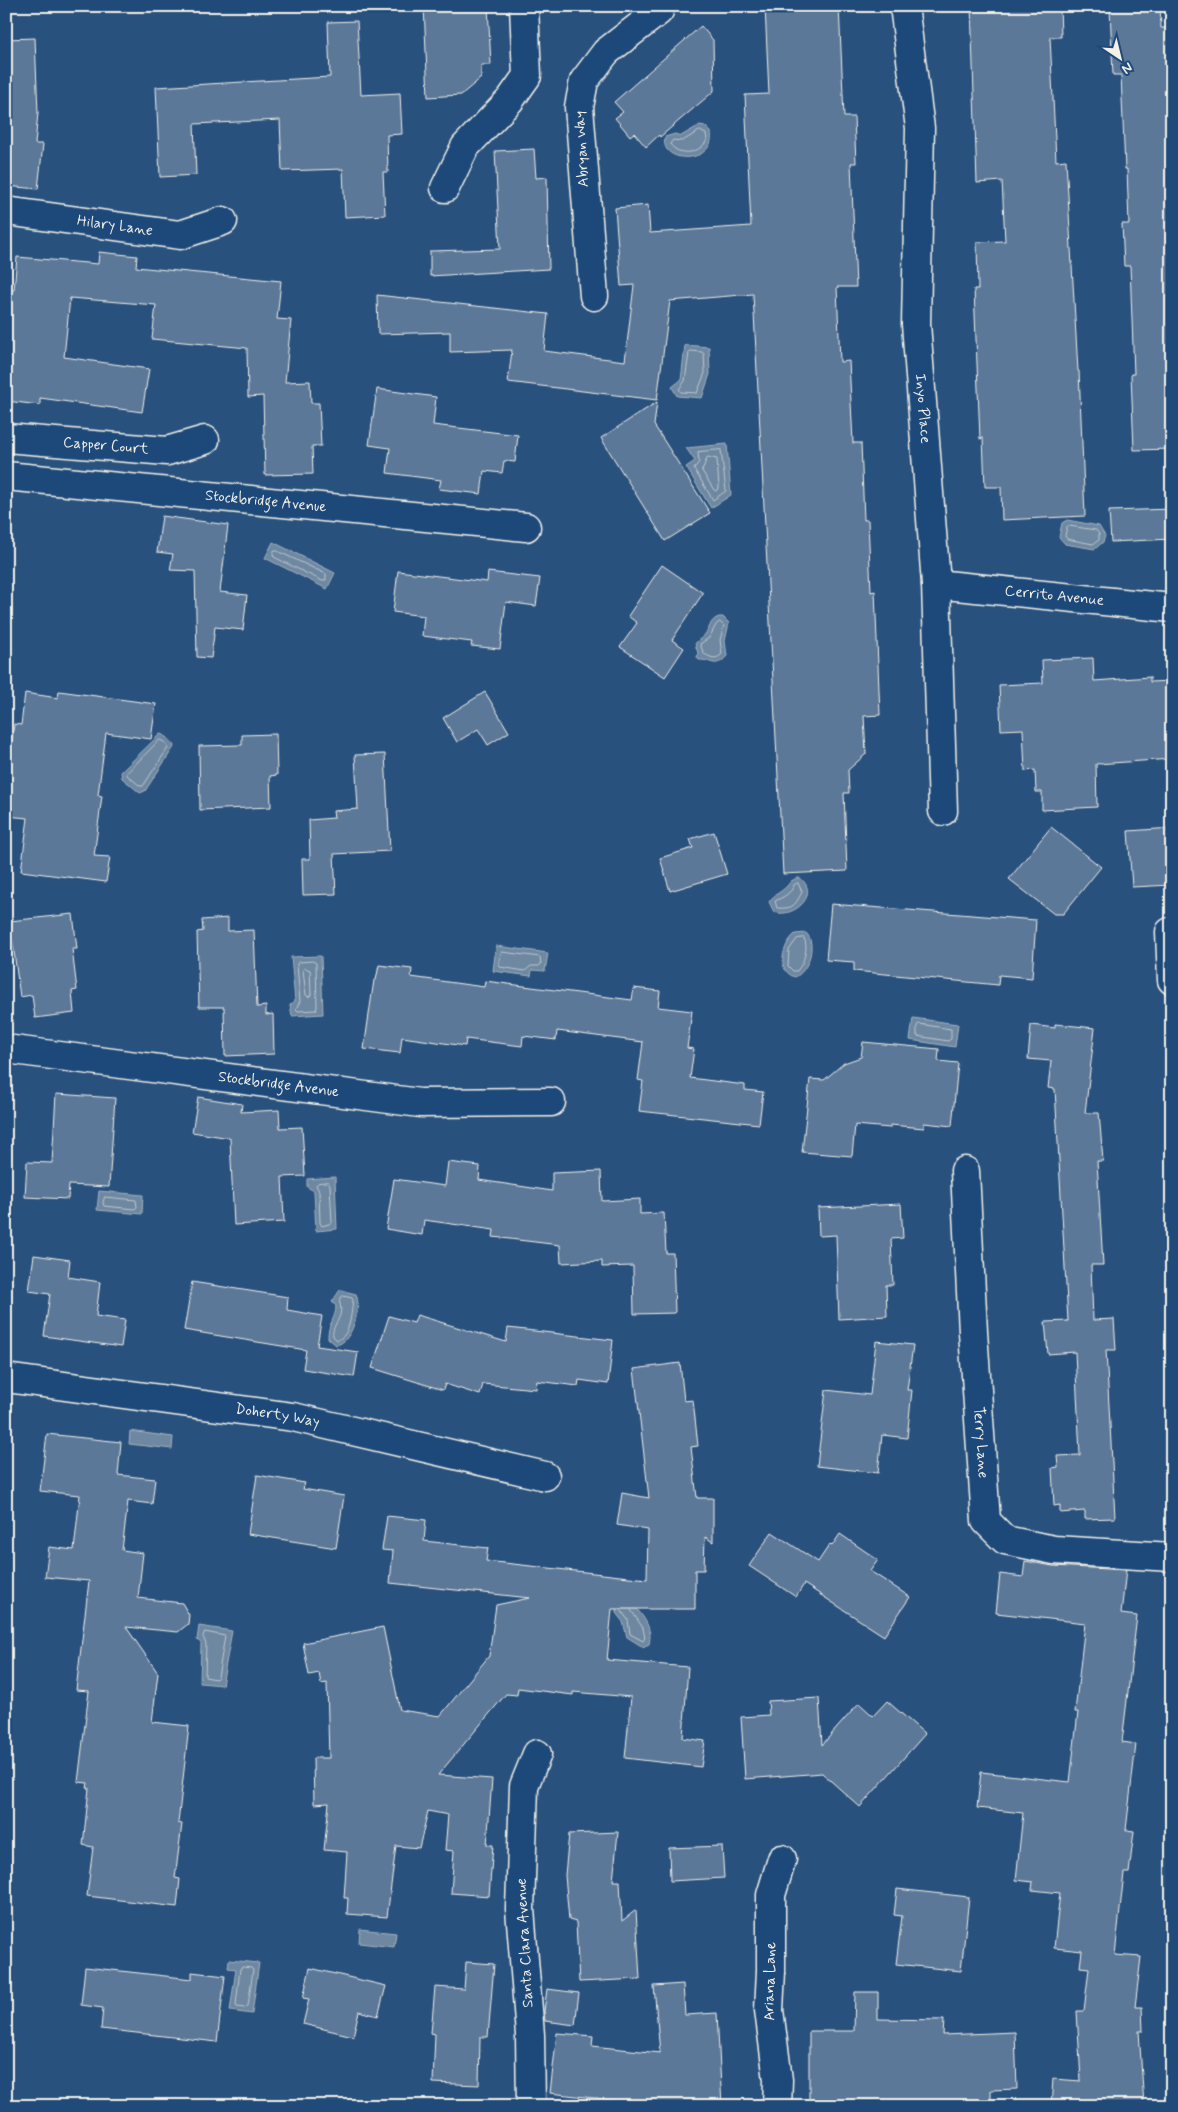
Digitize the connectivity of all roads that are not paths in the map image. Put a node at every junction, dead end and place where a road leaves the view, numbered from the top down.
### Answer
1 (524, 6) edge
2 (662, 6) edge
3 (904, 6) edge
4 (445, 188) dead end
5 (6, 211) edge
6 (222, 221) dead end
7 (594, 296) dead end
8 (6, 438) edge
9 (205, 440) dead end
10 (6, 476) edge
11 (526, 527) dead end
12 (936, 584) junction
13 (1172, 608) edge
14 (943, 811) dead end
15 (1170, 932) dead end
16 (1172, 980) edge
17 (6, 1049) edge
18 (552, 1102) dead end
19 (965, 1171) dead end
20 (6, 1378) edge
21 (545, 1476) dead end
22 (1172, 1557) edge
23 (538, 1754) dead end
24 (782, 1859) dead end
25 (531, 2106) edge
26 (777, 2106) edge

1 - 4 street
2 - 7 street, Abryan Way
3 - 12 street, Inyo Place
5 - 6 street, Hilary Lane
8 - 9 street, Capper Court
10 - 11 street, Stockbridge Avenue
12 - 13 street, Cerrito Avenue
12 - 14 street, Inyo Place
15 - 16 street
17 - 18 street, Stockbridge Avenue
19 - 22 street, Terry Lane
20 - 21 street, Doherty Way
23 - 25 street, Santa Clara Avenue
24 - 26 street, Ariana Lane

